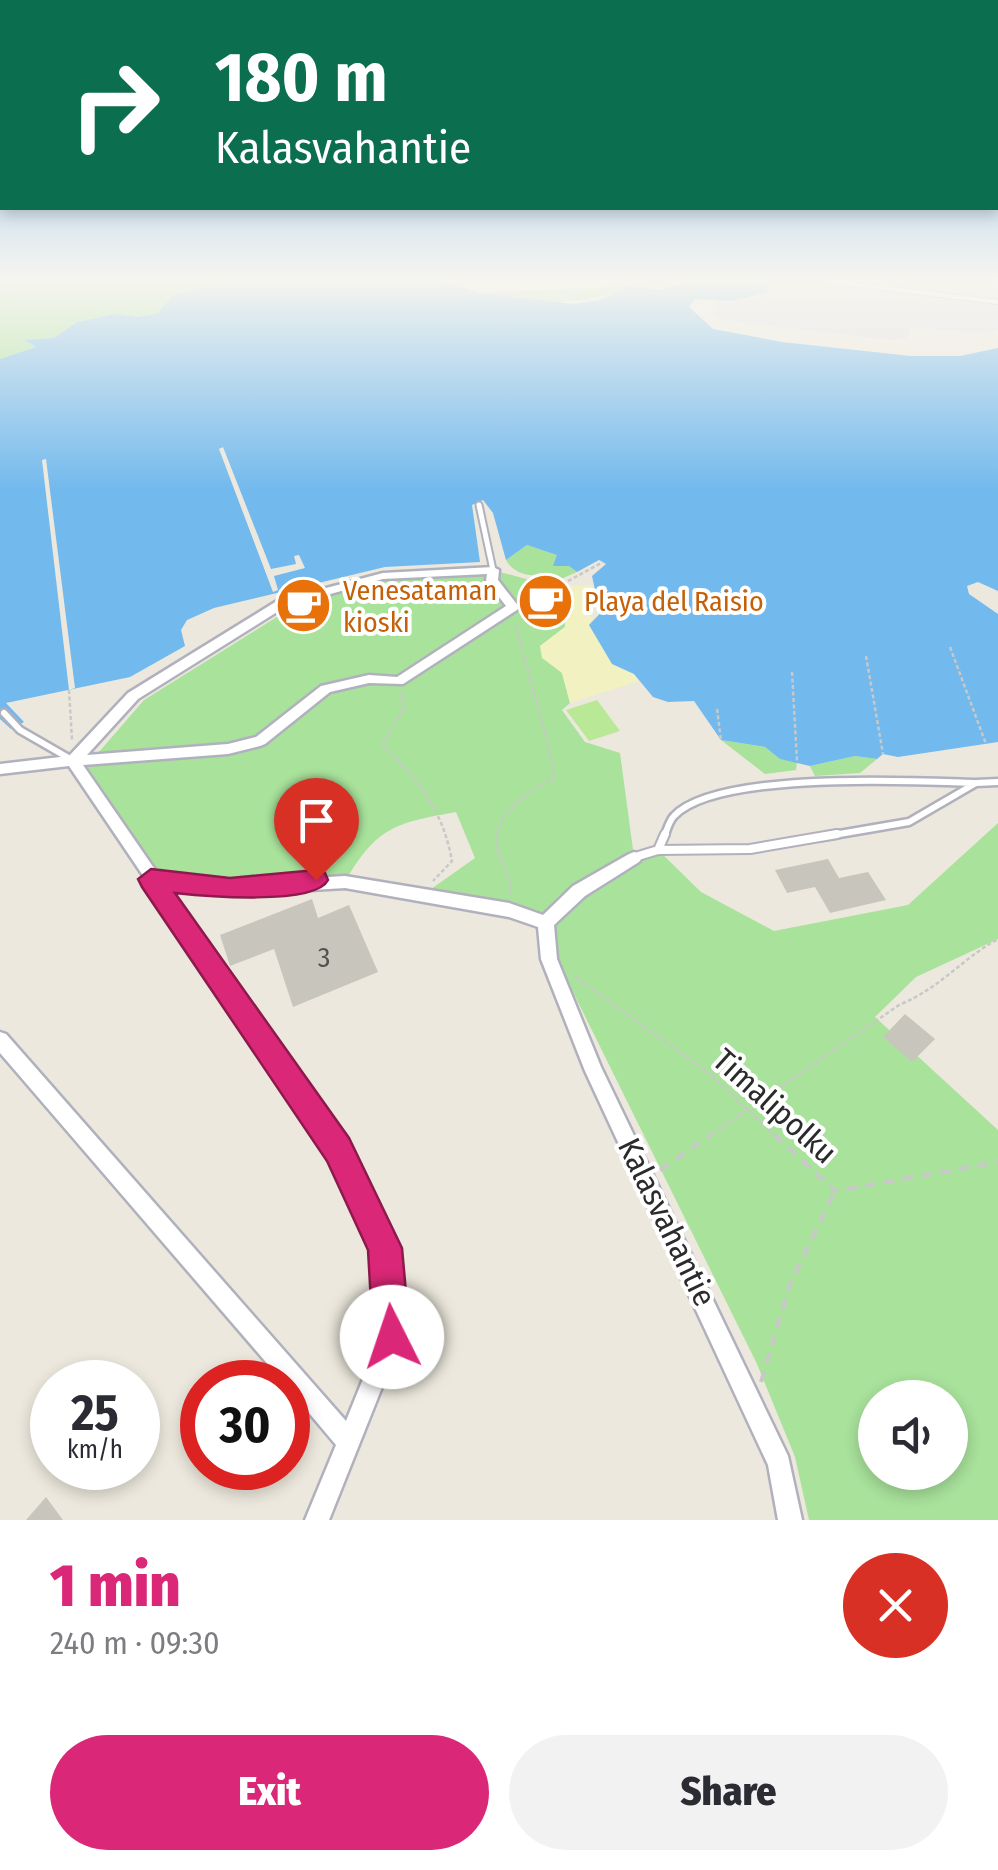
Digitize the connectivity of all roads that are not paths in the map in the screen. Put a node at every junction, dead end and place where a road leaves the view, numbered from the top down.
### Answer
1 (479, 505) dead end
2 (493, 570) junction
3 (4, 713) dead end
4 (74, 761) junction
5 (0, 768) edge
6 (998, 782) edge
7 (976, 783) junction
8 (658, 850) junction
9 (634, 858) joint
10 (151, 879) junction
11 (546, 923) junction
12 (0, 1040) edge
13 (349, 1442) junction
14 (317, 1520) edge
15 (790, 1520) edge

1 - 2 lane
2 - 4 street
2 - 4 street
3 - 4 lane
4 - 5 street
4 - 10 street
6 - 7 lane
7 - 8 lane
7 - 8 lane
8 - 9 lane
9 - 11 street
10 - 11 street
10 - 13 street
11 - 15 street, Kalasvahantie
12 - 13 street
13 - 14 street

